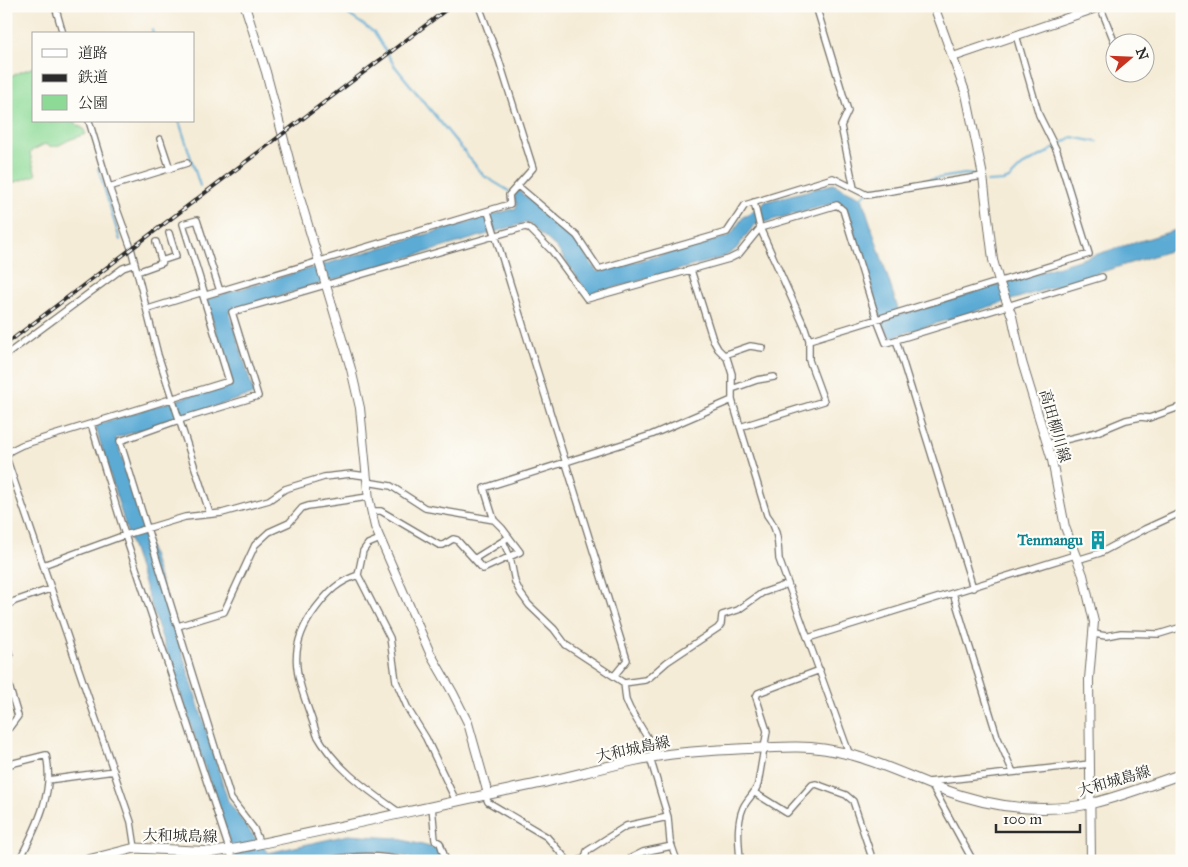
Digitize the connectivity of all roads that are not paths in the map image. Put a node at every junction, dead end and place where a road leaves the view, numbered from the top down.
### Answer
1 (55, 6) edge
2 (245, 6) edge
3 (479, 6) edge
4 (816, 6) edge
5 (934, 6) edge
6 (1101, 6) edge
7 (62, 32) edge
8 (1111, 32) edge
9 (1016, 35) junction
10 (953, 57) junction
11 (89, 122) edge
12 (160, 139) dead end
13 (186, 163) dead end
14 (170, 169) junction
15 (983, 176) junction
16 (518, 186) junction
17 (109, 187) junction
18 (854, 188) junction
19 (754, 202) junction
20 (488, 212) junction
21 (760, 228) junction
22 (169, 233) dead end
23 (495, 235) junction
24 (156, 242) dead end
25 (161, 261) junction
26 (319, 262) junction
27 (135, 264) junction
28 (691, 270) junction
29 (138, 272) junction
30 (1102, 277) dead end
31 (1000, 283) junction
32 (326, 285) junction
33 (220, 291) junction
34 (204, 294) junction
35 (1008, 304) junction
36 (148, 309) junction
37 (876, 320) junction
38 (809, 340) junction
39 (896, 340) junction
40 (763, 348) dead end
41 (724, 355) junction
42 (6, 356) edge
43 (774, 377) dead end
44 (732, 389) junction
45 (172, 398) junction
46 (732, 400) junction
47 (1177, 408) dead end
48 (179, 420) junction
49 (91, 424) junction
50 (740, 427) junction
51 (1048, 444) junction
52 (6, 457) edge
53 (566, 463) junction
54 (366, 479) junction
55 (368, 497) junction
56 (371, 511) junction
57 (1182, 512) edge
58 (210, 514) junction
59 (494, 520) junction
60 (148, 528) junction
61 (125, 535) junction
62 (509, 537) junction
63 (380, 539) junction
64 (503, 541) junction
65 (510, 557) junction
66 (1076, 558) junction
67 (474, 559) junction
68 (43, 565) junction
69 (358, 575) junction
70 (788, 584) junction
71 (973, 588) junction
72 (50, 589) junction
73 (953, 594) junction
74 (6, 606) edge
75 (178, 626) junction
76 (1182, 627) edge
77 (1094, 634) junction
78 (808, 638) junction
79 (6, 642) edge
80 (6, 662) edge
81 (820, 670) junction
82 (6, 676) edge
83 (614, 676) junction
84 (624, 683) junction
85 (6, 728) edge
86 (765, 748) junction
87 (849, 753) junction
88 (653, 757) junction
89 (1090, 764) junction
90 (6, 765) edge
91 (114, 772) junction
92 (1013, 772) junction
93 (1182, 774) edge
94 (48, 780) junction
95 (929, 784) junction
96 (755, 793) junction
97 (486, 795) junction
98 (456, 801) junction
99 (1091, 803) junction
100 (432, 806) junction
101 (400, 813) junction
102 (668, 817) junction
103 (260, 844) junction
104 (672, 846) junction
105 (136, 848) junction
106 (229, 850) junction
107 (206, 851) junction
108 (586, 853) junction
109 (346, 859) edge
110 (89, 860) edge
111 (22, 861) edge
112 (208, 861) edge
113 (232, 861) edge
114 (324, 861) edge
115 (404, 861) edge
116 (446, 861) edge
117 (568, 861) edge
118 (578, 861) edge
119 (589, 861) edge
120 (632, 861) edge
121 (676, 861) edge
122 (740, 861) edge
123 (873, 861) edge
124 (974, 861) edge
125 (1091, 861) edge

1 - 7 street
2 - 26 street
3 - 16 street
4 - 18 street
5 - 10 street, 高田柳川線
6 - 8 street
6 - 9 street
9 - 10 street
9 - 31 street
10 - 15 street, 高田柳川線
11 - 17 street
12 - 14 street
13 - 14 street
14 - 17 street
15 - 18 street
15 - 31 street, 高田柳川線
16 - 19 street
16 - 20 street
17 - 27 street
18 - 19 street
19 - 21 street
20 - 23 street
20 - 26 street
21 - 28 street
21 - 37 street
21 - 38 street
22 - 25 street
23 - 28 street
23 - 32 street
23 - 53 street
24 - 25 street
25 - 29 street
26 - 32 street
26 - 33 street
27 - 29 street
27 - 42 street
28 - 41 street
29 - 36 street
30 - 35 street
31 - 35 street, 高田柳川線
31 - 37 street
32 - 48 street
32 - 54 street
33 - 34 street
33 - 34 street
34 - 36 street
34 - 45 street
35 - 39 street
35 - 51 street, 高田柳川線
36 - 45 street
37 - 38 street
37 - 39 street
38 - 50 street
39 - 71 street
40 - 41 street
41 - 44 street
43 - 44 street
44 - 46 street
45 - 48 street
45 - 49 street
46 - 50 street
46 - 53 street
47 - 51 street
48 - 58 street
48 - 60 street
49 - 52 street
49 - 61 street
50 - 70 street
51 - 66 street, 高田柳川線
52 - 68 street
53 - 59 street
53 - 83 street
54 - 55 street
54 - 58 street
54 - 59 street
55 - 56 street
55 - 75 street
56 - 63 street
56 - 67 street
57 - 66 street
58 - 60 street
59 - 62 street
60 - 61 street
60 - 75 street
61 - 68 street
61 - 106 street
62 - 64 street
62 - 65 street
63 - 69 street
63 - 97 street
64 - 65 street
64 - 67 street
65 - 67 street
65 - 83 street
66 - 71 street
66 - 77 street, 高田柳川線
68 - 72 street
69 - 98 street
69 - 101 street
70 - 78 street
70 - 84 street
71 - 73 street
72 - 74 street
72 - 91 street
73 - 78 street
73 - 92 street
75 - 103 street
76 - 77 street
77 - 89 street, 高田柳川線
78 - 81 street
79 - 80 street
81 - 86 street
81 - 87 street
82 - 85 street
83 - 84 street
84 - 88 street
86 - 87 main road, 大和城島線
86 - 88 main road, 大和城島線
86 - 96 street
87 - 95 main road, 大和城島線
88 - 97 main road, 大和城島線
88 - 102 street
89 - 92 street
89 - 99 street, 高田柳川線
90 - 94 street
91 - 94 street
91 - 105 street
92 - 95 street
93 - 99 main road, 大和城島線
94 - 111 street
95 - 99 main road, 大和城島線
95 - 124 street
96 - 122 street
96 - 123 street
97 - 98 main road, 大和城島線
97 - 117 street
98 - 100 main road, 大和城島線
99 - 125 street, 高田柳川線
100 - 101 main road, 大和城島線
100 - 116 street
101 - 103 main road, 大和城島線
102 - 104 street
102 - 108 street
103 - 106 main road, 大和城島線
104 - 120 street
104 - 121 street
105 - 107 main road, 大和城島線
105 - 110 main road, 大和城島線
106 - 107 main road, 大和城島線
106 - 113 street
107 - 112 street
108 - 118 street
108 - 119 street
109 - 114 street
109 - 115 street

